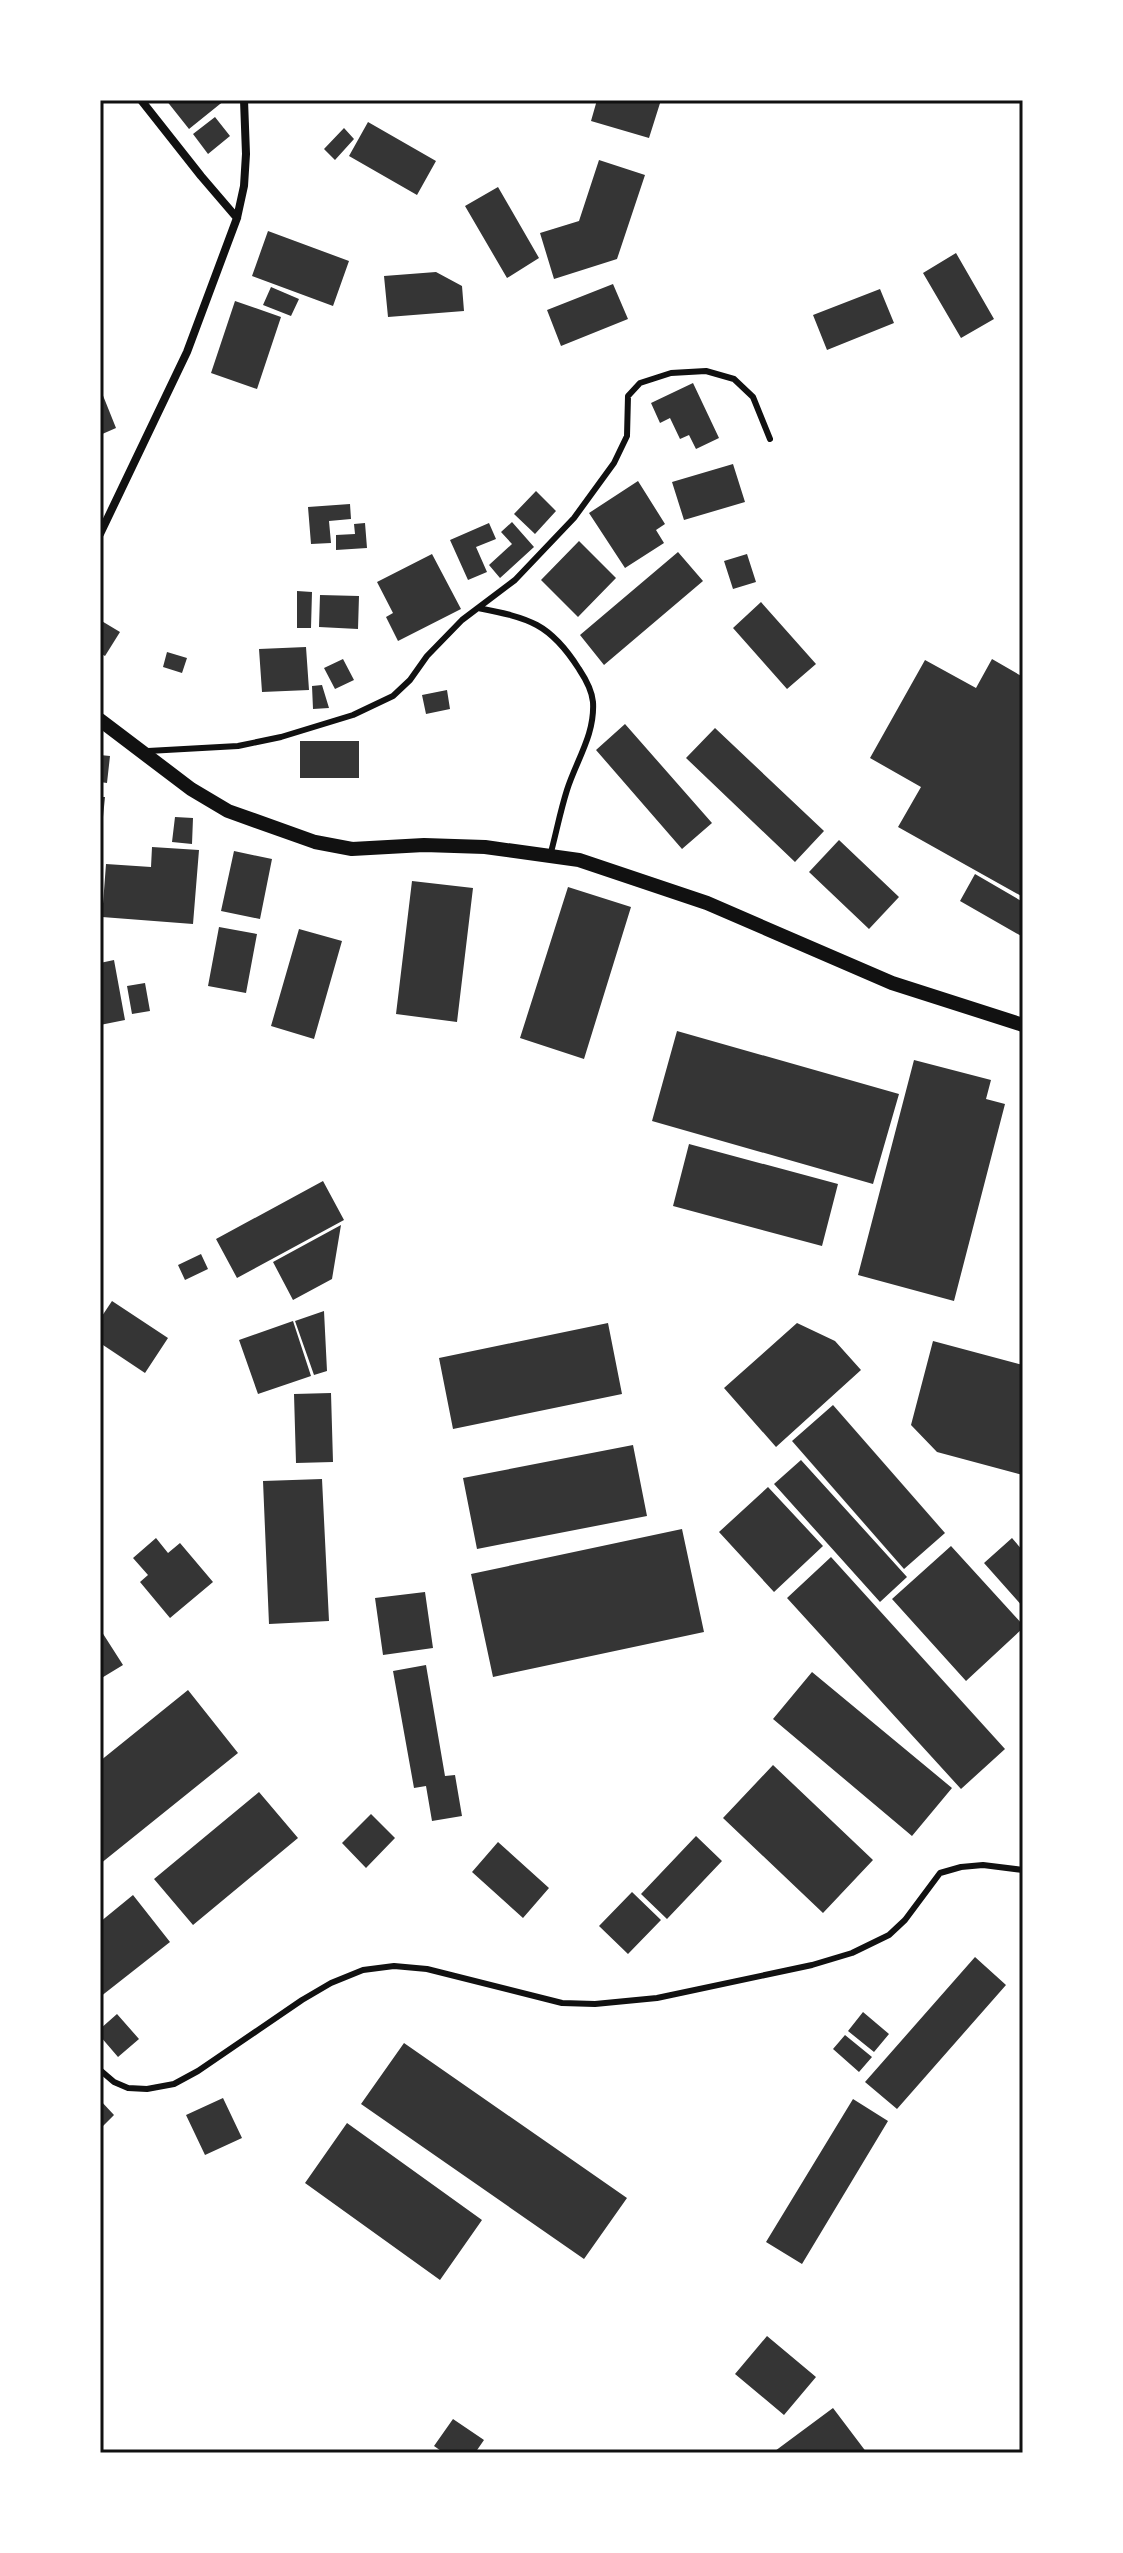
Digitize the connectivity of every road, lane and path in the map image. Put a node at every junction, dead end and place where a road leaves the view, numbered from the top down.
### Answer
1 (141, 100) edge
2 (244, 100) edge
3 (237, 218) junction
4 (770, 439) dead end
5 (100, 534) edge
6 (478, 608) junction
7 (100, 720) edge
8 (145, 752) junction
9 (550, 856) junction
10 (1023, 1025) edge
11 (1023, 1870) edge
12 (100, 2070) edge

1 - 3 street
2 - 3 street
3 - 5 street
4 - 6 lane
6 - 8 lane
6 - 9 lane
7 - 8 street
8 - 9 street
9 - 10 street
11 - 12 lane

